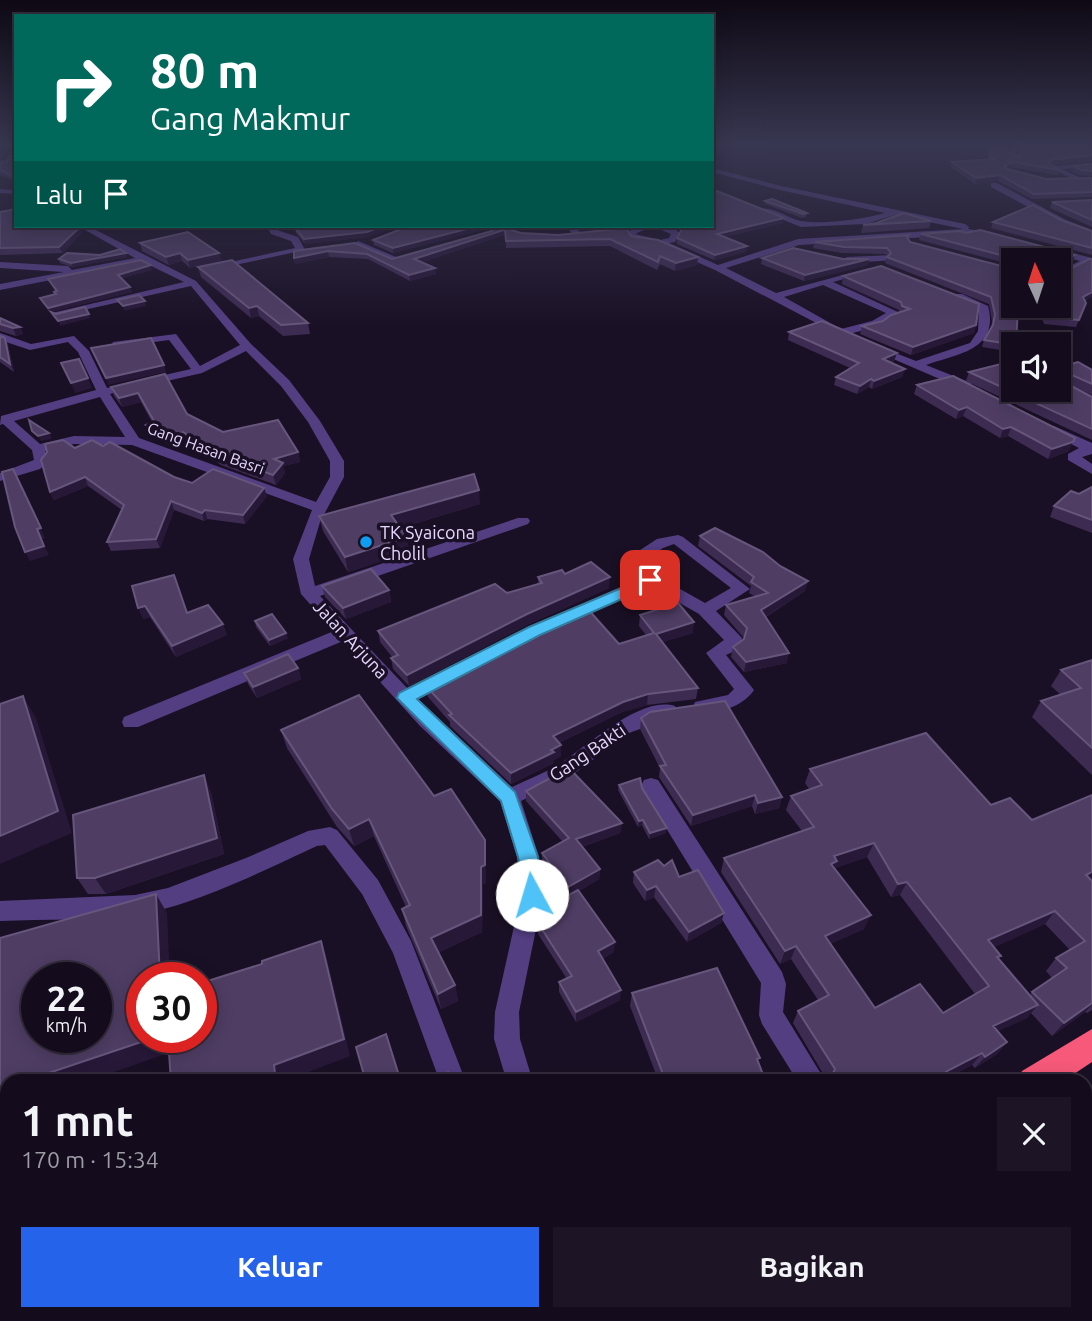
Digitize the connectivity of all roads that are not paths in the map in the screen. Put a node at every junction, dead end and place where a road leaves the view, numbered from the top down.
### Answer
1 (751, 205) edge
2 (864, 205) edge
3 (1031, 205) edge
4 (895, 211) junction
5 (82, 228) edge
6 (272, 228) edge
7 (502, 228) edge
8 (663, 228) edge
9 (568, 230) edge
10 (636, 230) edge
11 (617, 233) edge
12 (1092, 233) edge
13 (592, 234) edge
14 (543, 236) edge
15 (380, 238) edge
16 (660, 243) junction
17 (358, 244) junction
18 (346, 245) edge
19 (782, 247) junction
20 (312, 248) edge
21 (300, 250) junction
22 (806, 252) edge
23 (830, 257) edge
24 (399, 258) edge
25 (893, 258) edge
26 (1071, 258) edge
27 (143, 259) junction
28 (1089, 263) edge
29 (0, 265) edge
30 (718, 268) junction
31 (207, 269) edge
32 (86, 270) junction
33 (1071, 270) edge
34 (895, 272) edge
35 (189, 276) junction
36 (826, 283) junction
37 (0, 287) edge
38 (946, 292) edge
39 (775, 296) junction
40 (57, 313) edge
41 (841, 332) junction
42 (0, 336) edge
43 (247, 345) junction
44 (110, 346) edge
45 (96, 348) edge
46 (83, 351) junction
47 (915, 365) junction
48 (198, 371) junction
49 (103, 391) junction
50 (977, 391) edge
51 (2, 420) edge
52 (1044, 425) edge
53 (134, 441) junction
54 (1091, 448) edge
55 (38, 449) junction
56 (1092, 470) edge
57 (0, 477) edge
58 (319, 508) junction
59 (523, 522) dead end
60 (650, 580) junction
61 (309, 593) junction
62 (705, 610) junction
63 (346, 633) junction
64 (405, 698) junction
65 (131, 722) dead end
66 (651, 786) dead end
67 (509, 797) junction
68 (0, 911) edge
69 (1092, 1044) edge
70 (450, 1074) edge
71 (518, 1074) edge
72 (808, 1074) edge
73 (1045, 1074) edge

1 - 4 street
2 - 4 street
3 - 12 street
4 - 19 street
5 - 27 street, Jalan Arjuna
6 - 21 street
7 - 14 street
8 - 16 street
9 - 13 street
10 - 11 street
10 - 16 street
15 - 17 street
16 - 30 street
17 - 18 street
17 - 24 street
19 - 22 street
19 - 30 street
20 - 21 street
21 - 31 street
23 - 25 street
26 - 28 street
27 - 32 street
27 - 35 street, Jalan Arjuna
28 - 33 street
29 - 32 street
30 - 39 street
32 - 37 street
34 - 36 street
35 - 40 street
35 - 43 street, Jalan Arjuna
36 - 39 street
36 - 41 street
38 - 47 street
39 - 41 street
41 - 47 street
42 - 46 street
43 - 48 street
43 - 58 street, Jalan Arjuna
44 - 48 street
45 - 46 street
46 - 49 street
47 - 50 street
48 - 49 street
49 - 51 street
49 - 53 street
51 - 55 street
52 - 54 street
53 - 55 street, Gang Hasan Basri
53 - 58 street, Gang Hasan Basri
54 - 56 street
55 - 57 street
58 - 61 street, Jalan Arjuna
59 - 61 street
60 - 62 street
60 - 62 street
60 - 64 street
61 - 63 street, Jalan Arjuna
62 - 67 street, Gang Bakti
63 - 64 street, Jalan Arjuna
63 - 65 street
64 - 67 street, Jalan Arjuna
66 - 72 street
67 - 71 street, Jalan Arjuna
68 - 70 street
69 - 73 highway

